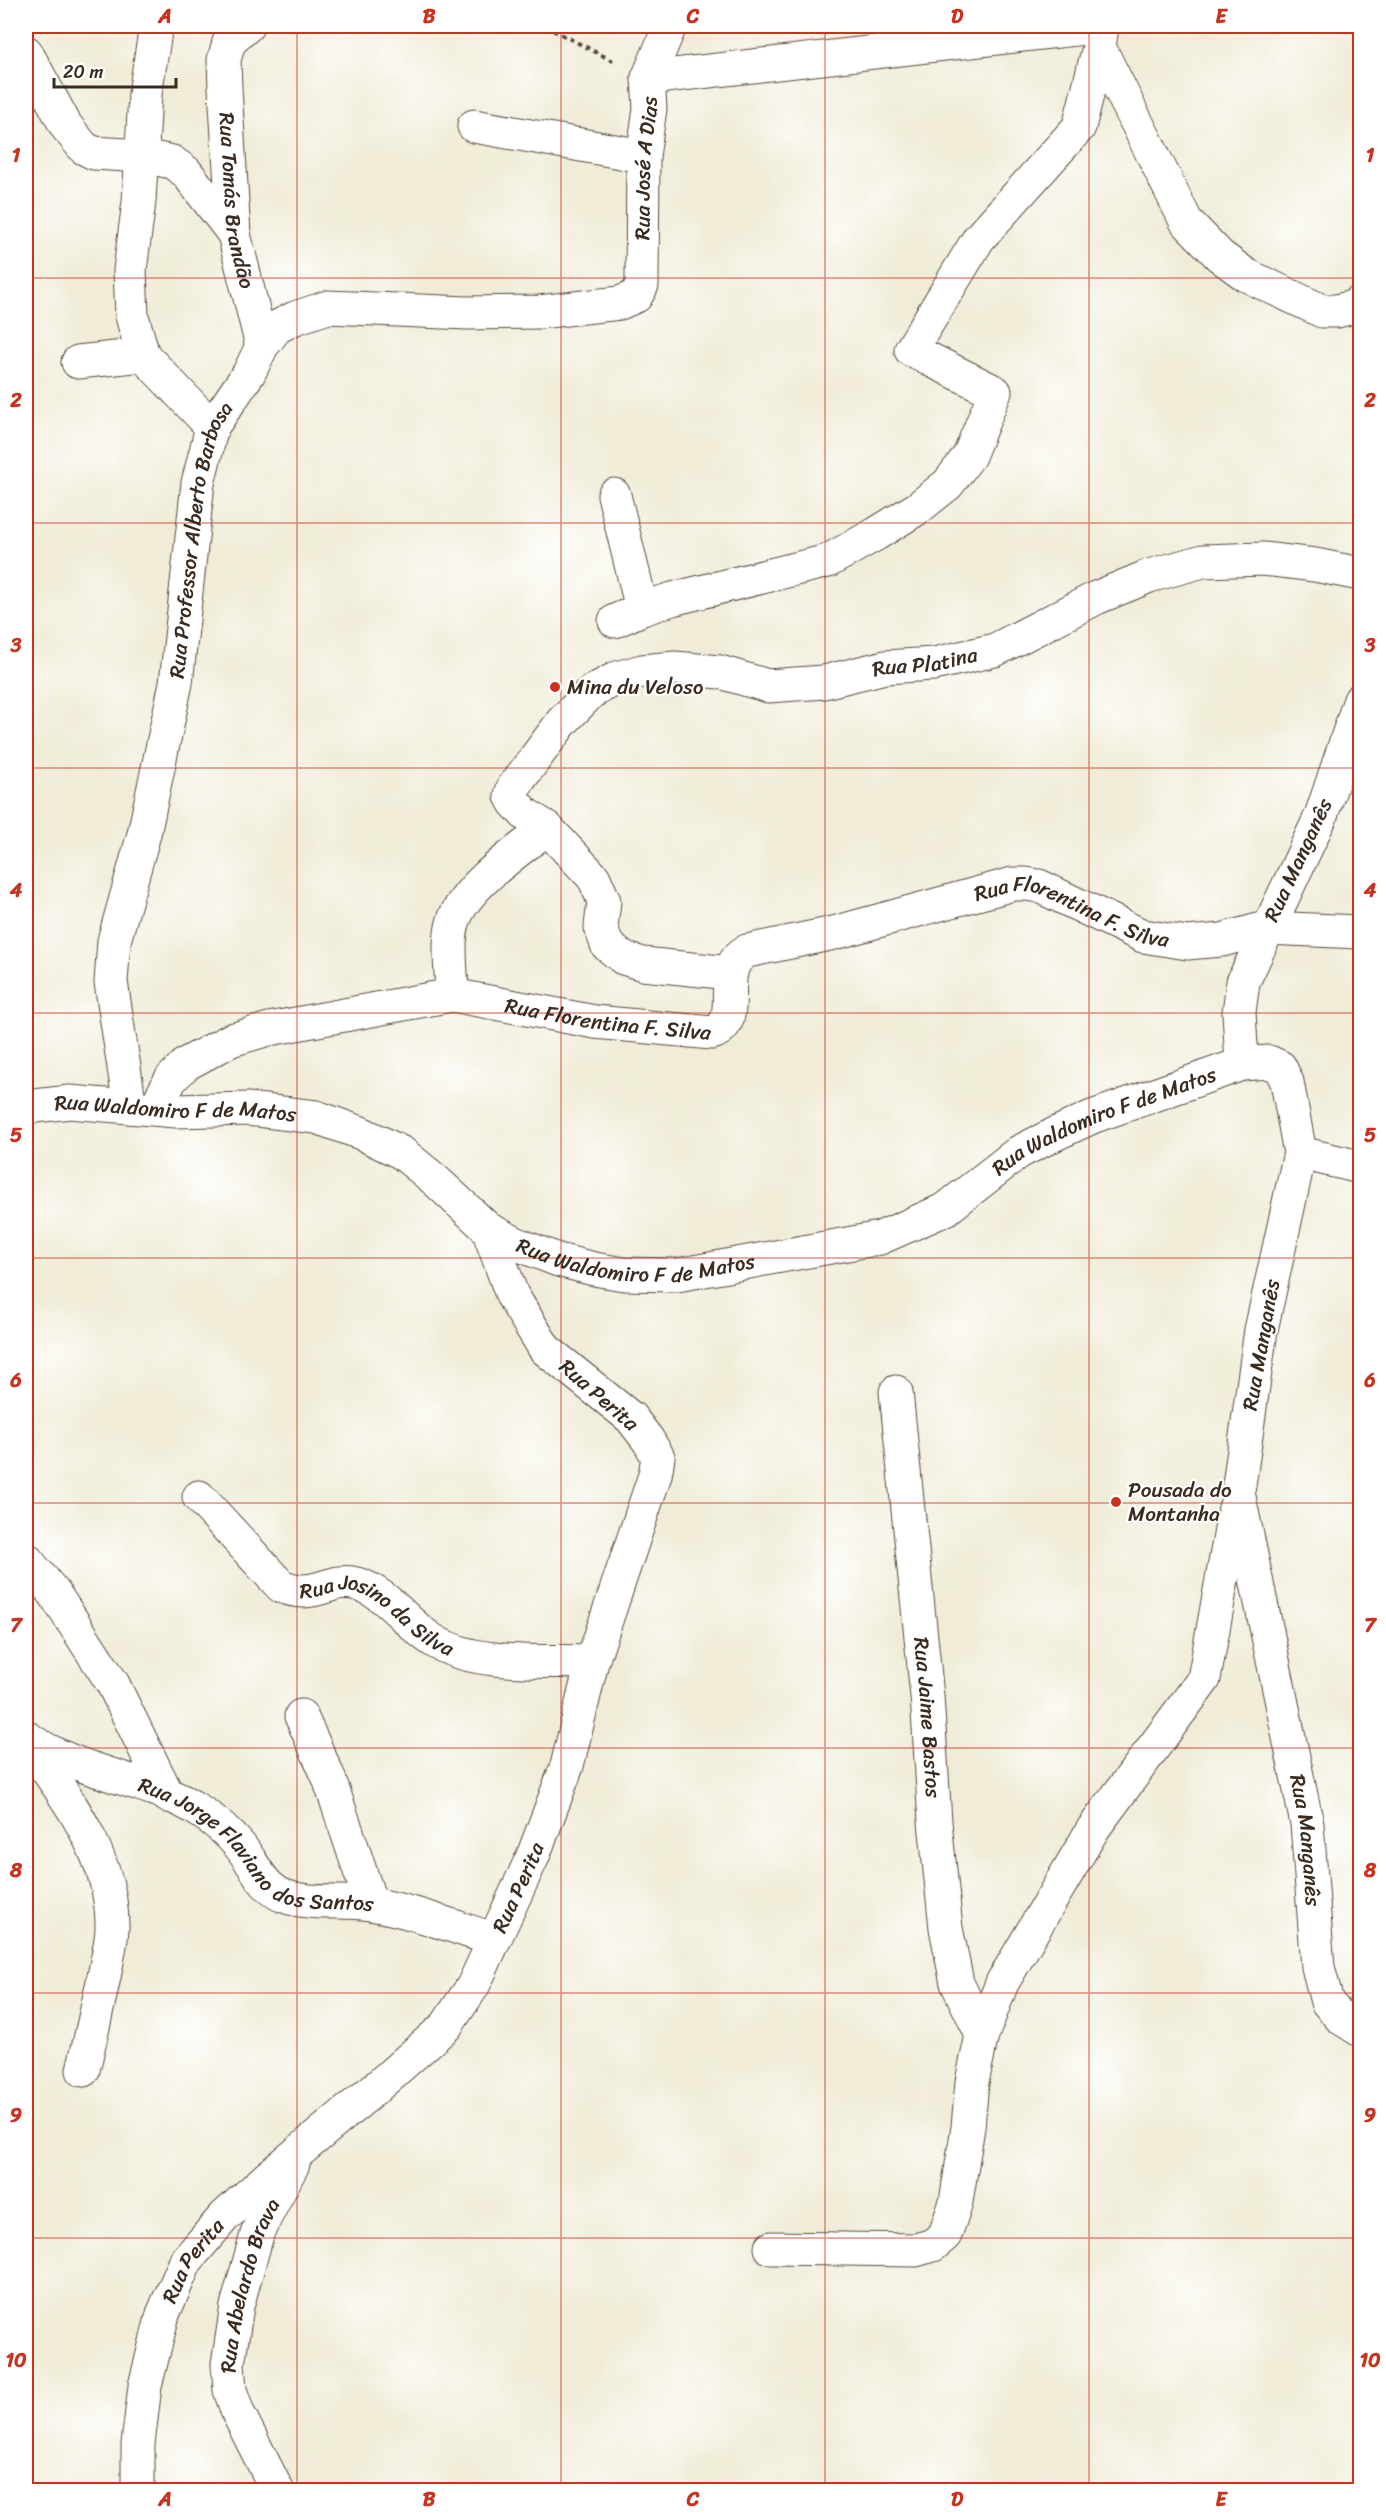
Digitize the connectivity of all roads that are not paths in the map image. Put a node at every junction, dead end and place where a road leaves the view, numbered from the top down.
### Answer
1 (156, 26) edge
2 (247, 26) edge
3 (670, 26) edge
4 (1101, 33) edge
5 (26, 52) edge
6 (648, 78) junction
7 (474, 126) dead end
8 (142, 156) junction
9 (643, 156) junction
10 (234, 234) junction
11 (1360, 302) edge
12 (620, 303) joint
13 (262, 346) junction
14 (143, 355) junction
15 (78, 362) dead end
16 (212, 427) junction
17 (615, 495) dead end
18 (1360, 574) edge
19 (1360, 700) edge
20 (547, 828) junction
21 (1266, 928) junction
22 (1360, 932) edge
23 (730, 973) junction
24 (452, 995) junction
25 (1242, 1064) junction
26 (26, 1107) edge
27 (143, 1108) junction
28 (1300, 1153) junction
29 (1360, 1167) edge
30 (488, 1229) junction
31 (896, 1392) dead end
32 (1238, 1492) junction
33 (199, 1497) dead end
34 (26, 1559) edge
35 (592, 1662) junction
36 (301, 1716) dead end
37 (26, 1738) edge
38 (168, 1796) junction
39 (371, 1904) junction
40 (493, 1939) junction
41 (1360, 2030) edge
42 (982, 2035) junction
43 (83, 2070) dead end
44 (300, 2149) junction
45 (771, 2248) dead end
46 (138, 2490) edge
47 (277, 2490) edge

1 - 8 street
2 - 10 street, Rua Tomás Brandão
3 - 6 street, Rua José A Dias
4 - 6 street
4 - 11 street
4 - 17 street
5 - 8 street
6 - 9 street, Rua José A Dias
7 - 9 street
8 - 10 street
8 - 14 street
9 - 12 street, Rua José A Dias
10 - 13 street, Rua Tomás Brandão
12 - 13 street, Rua Professor Alberto Barbosa
13 - 16 street, Rua Professor Alberto Barbosa
14 - 15 street
14 - 16 street
16 - 27 street, Rua Professor Alberto Barbosa
18 - 20 street, Rua Platina
19 - 21 street, Rua Manganês
20 - 23 street
20 - 24 street
21 - 22 street, Rua Florentina F. Silva
21 - 23 street, Rua Florentina F. Silva
21 - 25 street, Rua Manganês
23 - 24 street, Rua Florentina F. Silva
24 - 27 street, Rua Florentina F. Silva
25 - 28 street, Rua Manganês
25 - 30 street, Rua Waldomiro F de Matos
26 - 27 street, Rua Waldomiro F de Matos
27 - 30 street, Rua Waldomiro F de Matos
28 - 29 street
28 - 32 street, Rua Manganês
30 - 35 street, Rua Perita
31 - 42 street, Rua Jaime Bastos
32 - 41 street, Rua Manganês
32 - 42 street
33 - 35 street, Rua Josino da Silva
34 - 38 street
35 - 40 street, Rua Perita
36 - 39 street
37 - 38 street, Rua Jorge Flaviano dos Santos
37 - 43 street
38 - 39 street, Rua Jorge Flaviano dos Santos
39 - 40 street, Rua Jorge Flaviano dos Santos
40 - 44 street, Rua Perita
42 - 45 street
44 - 46 street, Rua Perita
44 - 47 street, Rua Abelardo Brava

